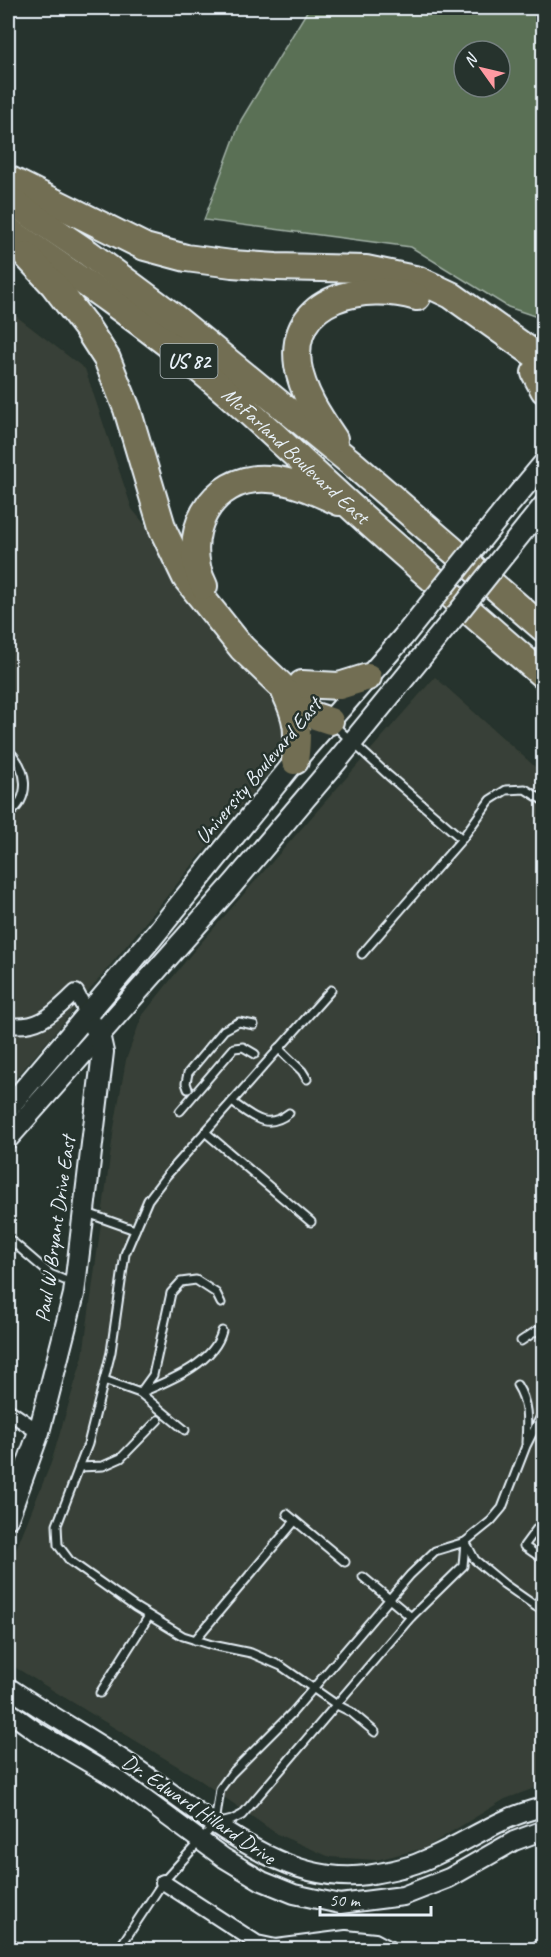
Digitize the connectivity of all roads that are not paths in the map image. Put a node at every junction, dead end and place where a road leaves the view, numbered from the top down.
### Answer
1 (8, 179) edge
2 (8, 199) edge
3 (8, 230) edge
4 (8, 235) edge
5 (541, 370) edge
6 (543, 463) edge
7 (354, 465) junction
8 (543, 505) edge
9 (355, 510) junction
10 (543, 629) edge
11 (543, 676) edge
12 (368, 677) junction
13 (292, 685) junction
14 (330, 721) junction
15 (353, 742) junction
16 (8, 750) edge
17 (295, 761) junction
18 (543, 801) edge
19 (8, 815) edge
20 (462, 839) junction
21 (362, 954) dead end
22 (331, 990) dead end
23 (88, 1015) junction
24 (8, 1025) edge
25 (254, 1025) dead end
26 (99, 1034) junction
27 (278, 1048) junction
28 (255, 1054) dead end
29 (307, 1078) dead end
30 (188, 1089) dead end
31 (232, 1102) junction
32 (8, 1108) edge
33 (180, 1110) dead end
34 (289, 1113) dead end
35 (205, 1132) junction
36 (8, 1138) edge
37 (84, 1212) junction
38 (311, 1222) dead end
39 (135, 1230) junction
40 (8, 1238) edge
41 (75, 1284) junction
42 (221, 1303) dead end
43 (222, 1330) dead end
44 (543, 1332) edge
45 (521, 1341) dead end
46 (104, 1380) junction
47 (517, 1385) dead end
48 (140, 1393) junction
49 (543, 1410) edge
50 (8, 1411) edge
51 (158, 1420) dead end
52 (185, 1430) dead end
53 (39, 1432) junction
54 (526, 1446) junction
55 (79, 1467) junction
56 (287, 1514) dead end
57 (8, 1518) edge
58 (543, 1519) edge
59 (295, 1521) junction
60 (465, 1542) junction
61 (543, 1560) edge
62 (345, 1562) dead end
63 (363, 1577) dead end
64 (543, 1594) edge
65 (389, 1600) junction
66 (535, 1606) junction
67 (543, 1612) edge
68 (149, 1616) junction
69 (411, 1617) junction
70 (195, 1640) junction
71 (8, 1687) edge
72 (313, 1689) junction
73 (100, 1693) dead end
74 (337, 1705) junction
75 (8, 1711) edge
76 (375, 1732) dead end
77 (543, 1807) edge
78 (215, 1824) junction
79 (543, 1830) edge
80 (201, 1841) junction
81 (163, 1882) junction
82 (8, 1941) edge
83 (21, 1950) edge
84 (117, 1950) edge
85 (392, 1950) edge

1 - 5 highway
2 - 7 highway, McFarland Boulevard East / US 82
3 - 9 highway, McFarland Boulevard East / US 82
4 - 13 highway
5 - 7 highway
6 - 12 main road, University Boulevard East, bridge
7 - 10 highway, McFarland Boulevard East / US 82
8 - 15 main road, bridge
9 - 11 highway, McFarland Boulevard East / US 82
9 - 13 highway
12 - 13 highway
12 - 14 main road, University Boulevard East
13 - 14 highway
13 - 17 highway
14 - 15 lane
14 - 17 main road, University Boulevard East
15 - 20 lane
15 - 26 main road
16 - 19 lane
17 - 23 main road, University Boulevard East
18 - 20 lane
20 - 21 lane
22 - 27 lane
23 - 24 street
23 - 26 main road, Paul W Bryant Drive East
23 - 32 main road, University Boulevard East
25 - 30 lane
26 - 36 main road
26 - 37 main road, Paul W Bryant Drive East
27 - 29 lane
27 - 31 lane
28 - 33 lane
31 - 34 lane
31 - 35 lane
35 - 38 lane
35 - 39 lane
37 - 39 lane
37 - 41 main road, Paul W Bryant Drive East
39 - 46 lane
40 - 41 lane
41 - 53 main road, Paul W Bryant Drive East
42 - 48 lane
43 - 48 lane
44 - 45 lane
46 - 48 lane
46 - 55 lane
47 - 54 lane
48 - 52 lane
49 - 54 lane
50 - 53 street
51 - 55 lane
53 - 57 main road, Paul W Bryant Drive East
54 - 60 lane
55 - 68 lane
56 - 59 lane
58 - 61 lane
59 - 62 lane
59 - 70 lane
60 - 65 lane
60 - 66 lane
60 - 69 lane
63 - 65 lane
64 - 66 lane
65 - 69 lane
65 - 72 lane
66 - 67 lane
68 - 70 lane
68 - 73 lane
69 - 74 lane
70 - 72 lane
71 - 78 street, Dr. Edward Hillard Drive
72 - 74 lane
72 - 78 lane
74 - 76 lane
74 - 78 lane
75 - 80 street, Dr. Edward Hillard Drive
77 - 78 street, Dr. Edward Hillard Drive
78 - 80 lane
79 - 80 street, Dr. Edward Hillard Drive
80 - 81 lane
81 - 84 lane
81 - 85 street
82 - 83 lane

